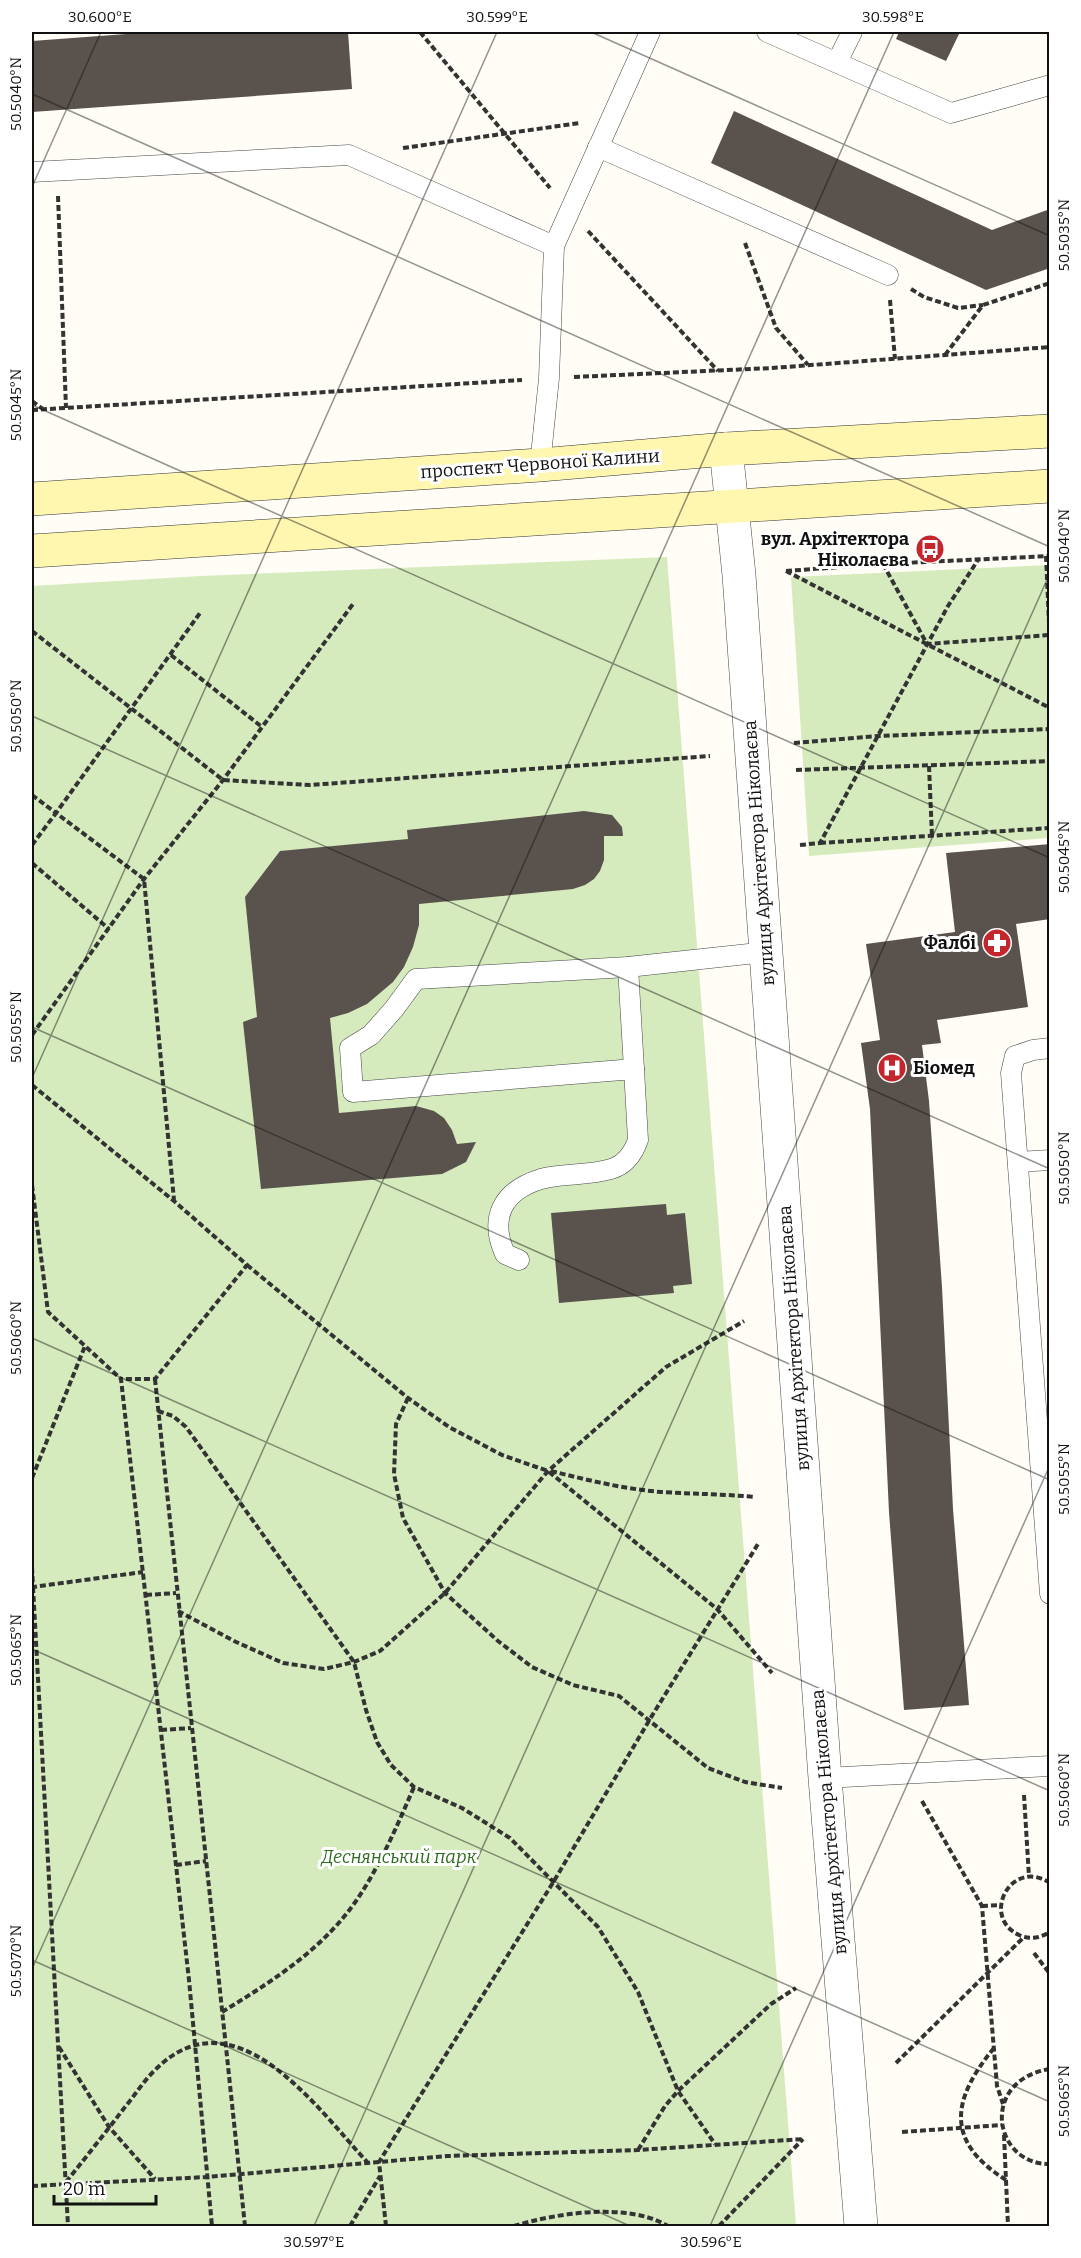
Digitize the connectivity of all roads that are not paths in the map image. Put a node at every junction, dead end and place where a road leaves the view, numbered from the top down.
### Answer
1 (650, 32) edge
2 (767, 32) edge
3 (852, 32) edge
4 (837, 62) junction
5 (1050, 85) edge
6 (598, 147) junction
7 (32, 172) edge
8 (554, 246) junction
9 (888, 275) road end
10 (1050, 430) edge
11 (726, 449) junction
12 (540, 465) junction
13 (1050, 486) edge
14 (32, 499) edge
15 (732, 508) junction
16 (32, 551) edge
17 (766, 952) junction
18 (628, 967) junction
19 (1050, 1048) edge
20 (634, 1069) junction
21 (1050, 1160) edge
22 (1018, 1162) junction
23 (519, 1260) dead end
24 (1042, 1384) edge
25 (1047, 1521) edge
26 (1050, 1594) edge
27 (1050, 1766) edge
28 (825, 1778) junction
29 (861, 2226) edge

1 - 6 lane
2 - 4 lane
3 - 4 lane
4 - 5 lane
6 - 8 lane
6 - 9 lane
7 - 8 lane
8 - 12 lane
10 - 11 main road, проспект Червоної Калини
11 - 12 main road, проспект Червоної Калини
11 - 15 street, вулиця Архітектора Ніколаєва
12 - 14 main road, проспект Червоної Калини
13 - 15 main road
15 - 16 main road
15 - 17 street, вулиця Архітектора Ніколаєва
17 - 18 lane
17 - 28 street, вулиця Архітектора Ніколаєва
18 - 20 lane
18 - 20 lane
19 - 22 lane
20 - 23 lane
21 - 22 lane
22 - 24 lane
24 - 25 lane
25 - 26 lane
27 - 28 lane
28 - 29 street, вулиця Архітектора Ніколаєва

